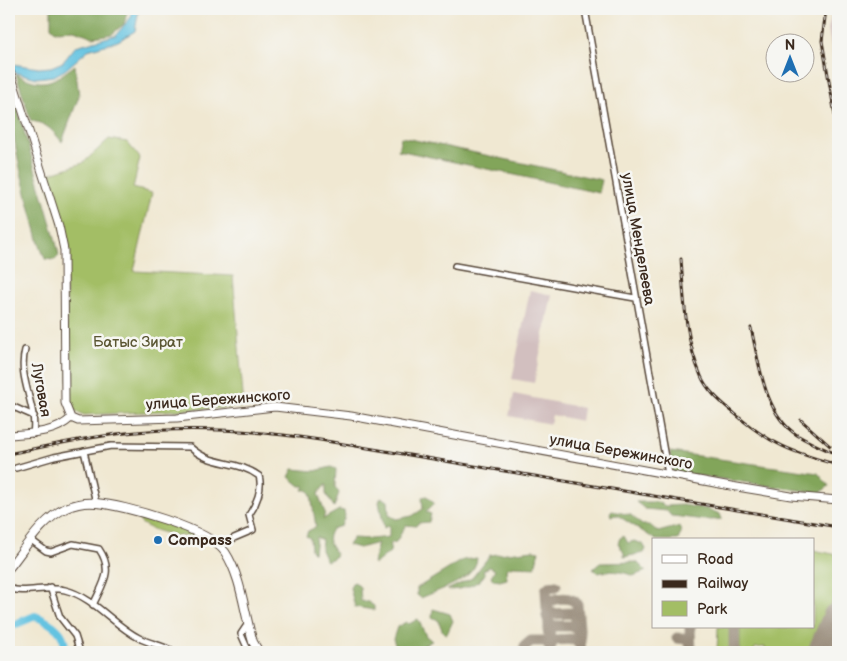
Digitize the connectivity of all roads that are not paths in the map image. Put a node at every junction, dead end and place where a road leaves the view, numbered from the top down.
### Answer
1 (585, 9) edge
2 (9, 68) edge
3 (455, 266) dead end
4 (635, 298) junction
5 (25, 350) dead end
6 (9, 404) edge
7 (35, 417) junction
8 (71, 418) junction
9 (33, 434) junction
10 (9, 435) edge
11 (84, 451) junction
12 (16, 468) dead end
13 (668, 474) junction
14 (838, 500) edge
15 (96, 503) junction
16 (32, 540) junction
17 (221, 547) junction
18 (9, 568) edge
19 (50, 587) junction
20 (9, 588) edge
21 (93, 605) junction
22 (247, 625) junction
23 (80, 652) edge
24 (174, 652) edge
25 (249, 652) edge
26 (259, 652) edge

1 - 4 street, улица Менделеева
2 - 8 main road
3 - 4 street
4 - 13 street, улица Менделеева
5 - 7 street, Луговая
6 - 7 street
7 - 9 street, Луговая
8 - 9 main road
8 - 13 main road, улица Бережинского
9 - 10 main road
11 - 12 street
11 - 15 street
11 - 17 street
13 - 14 main road, улица Бережинского
15 - 16 main road
15 - 17 main road
16 - 18 main road
16 - 21 street
17 - 22 main road
19 - 20 street
19 - 21 street
19 - 23 street
21 - 24 street
22 - 25 street
22 - 26 main road

